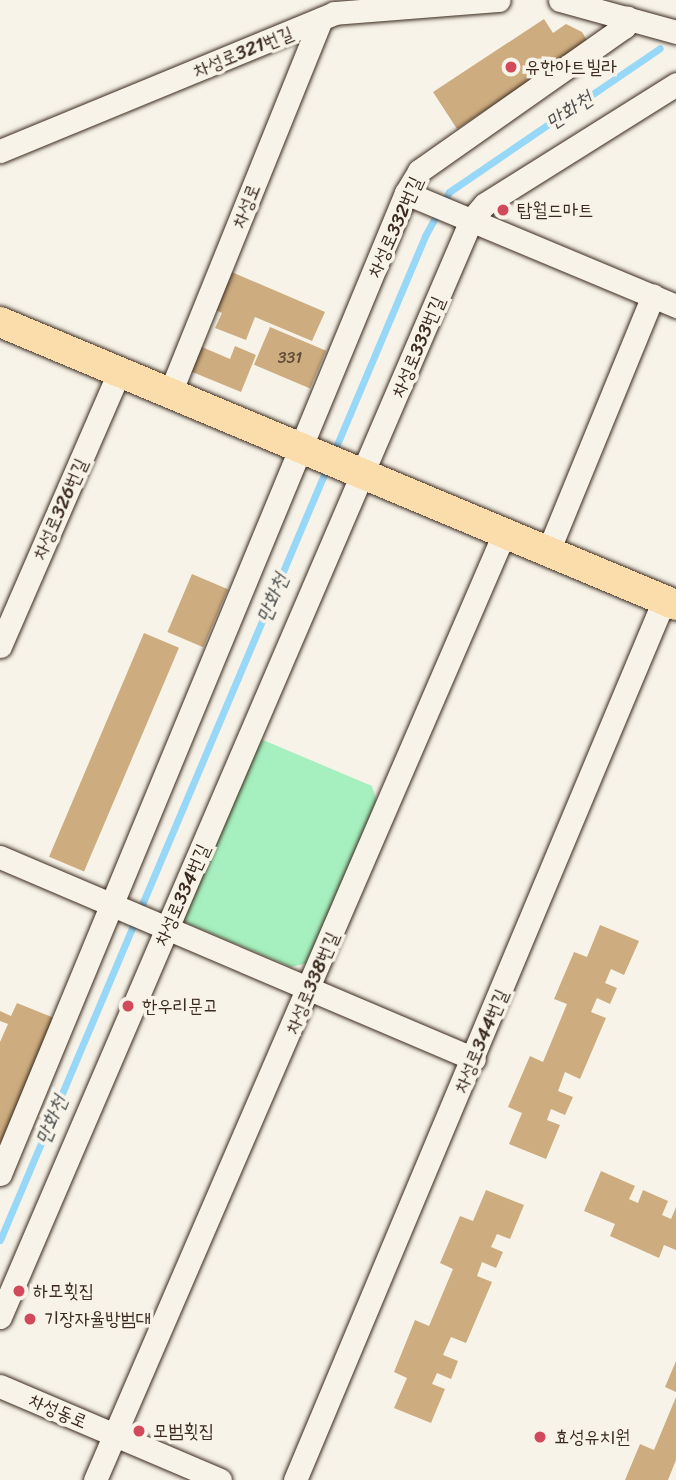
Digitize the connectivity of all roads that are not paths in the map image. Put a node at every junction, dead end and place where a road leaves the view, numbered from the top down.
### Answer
1 (498, 0) edge
2 (561, 0) edge
3 (451, 1) edge
4 (626, 17) junction
5 (321, 19) junction
6 (676, 32) edge
7 (676, 84) edge
8 (0, 151) edge
9 (414, 196) junction
10 (463, 217) junction
11 (653, 296) junction
12 (676, 306) edge
13 (0, 322) edge
14 (120, 372) junction
15 (170, 393) junction
16 (309, 449) junction
17 (362, 471) junction
18 (505, 531) junction
19 (549, 550) junction
20 (670, 602) edge
21 (0, 646) edge
22 (0, 857) edge
23 (119, 908) junction
24 (163, 926) junction
25 (309, 989) junction
26 (474, 1059) junction
27 (0, 1174) edge
28 (0, 1317) edge
29 (0, 1386) edge
30 (115, 1435) junction
31 (95, 1480) edge
32 (220, 1480) edge
33 (295, 1480) edge

1 - 3 street, 차성로321번길
2 - 4 street
3 - 5 street, 차성로321번길
4 - 6 street
4 - 9 street, 차성로332번길
5 - 8 street, 차성로321번길
5 - 15 street, 차성로
7 - 10 street, 차성로333번길
9 - 10 street
9 - 16 street, 차성로332번길
10 - 11 street
10 - 17 street, 차성로333번길
11 - 12 street
11 - 19 street
13 - 14 main road
14 - 15 main road
14 - 21 street, 차성로326번길
15 - 16 main road
16 - 17 main road
16 - 23 street, 차성로332번길
17 - 18 main road
17 - 24 street, 차성로334번길
18 - 19 main road
18 - 25 street, 차성로338번길
19 - 20 main road
20 - 26 street, 차성로344번길
22 - 23 street
23 - 24 street
23 - 27 street, 차성로332번길
24 - 25 street
24 - 28 street, 차성로334번길
25 - 26 street
25 - 30 street, 차성로338번길
26 - 33 street, 차성로344번길
29 - 30 street, 차성동로
30 - 31 street
30 - 32 street, 차성동로

